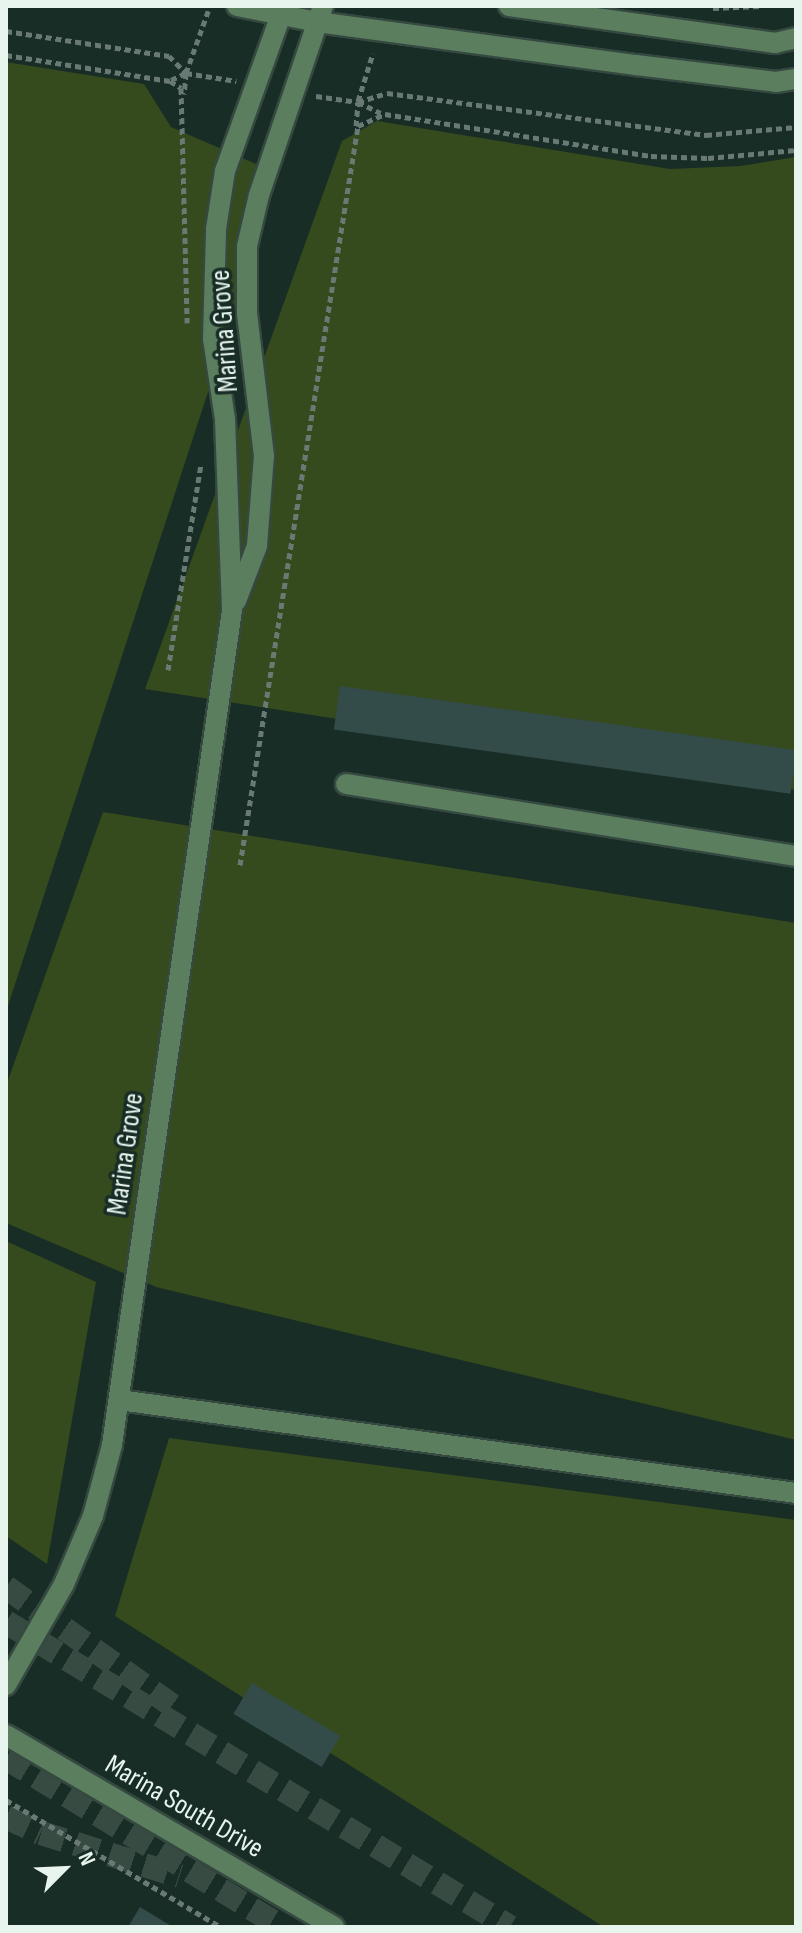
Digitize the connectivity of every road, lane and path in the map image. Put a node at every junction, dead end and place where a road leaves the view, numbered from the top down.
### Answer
1 (210, 6) edge
2 (237, 6) edge
3 (509, 6) edge
4 (700, 6) edge
5 (761, 6) edge
6 (283, 10) edge
7 (320, 14) edge
8 (6, 31) edge
9 (796, 38) edge
10 (6, 55) edge
11 (186, 73) junction
12 (796, 79) edge
13 (170, 81) junction
14 (183, 94) junction
15 (358, 102) junction
16 (385, 114) junction
17 (796, 127) edge
18 (356, 131) junction
19 (796, 150) edge
20 (187, 326) dead end
21 (202, 457) dead end
22 (232, 610) junction
23 (168, 670) dead end
24 (346, 784) dead end
25 (796, 856) edge
26 (240, 865) dead end
27 (119, 1400) junction
28 (796, 1493) edge
29 (6, 1685) edge
30 (6, 1735) edge
31 (6, 1800) edge
32 (221, 1927) edge
33 (334, 1927) edge

1 - 11 path
2 - 6 street
3 - 9 street
4 - 5 path
6 - 7 street
6 - 22 street, Marina Grove
7 - 12 street
7 - 22 street, Marina Grove
8 - 11 path
10 - 13 path
11 - 13 path
11 - 14 path
13 - 14 path
14 - 20 path
15 - 16 path
15 - 17 path
15 - 18 path
16 - 18 path
16 - 19 path
18 - 26 path
21 - 23 path
22 - 27 street, Marina Grove
24 - 25 street
27 - 28 street
27 - 29 street, Marina Grove
30 - 33 street, Marina South Drive
31 - 32 path

